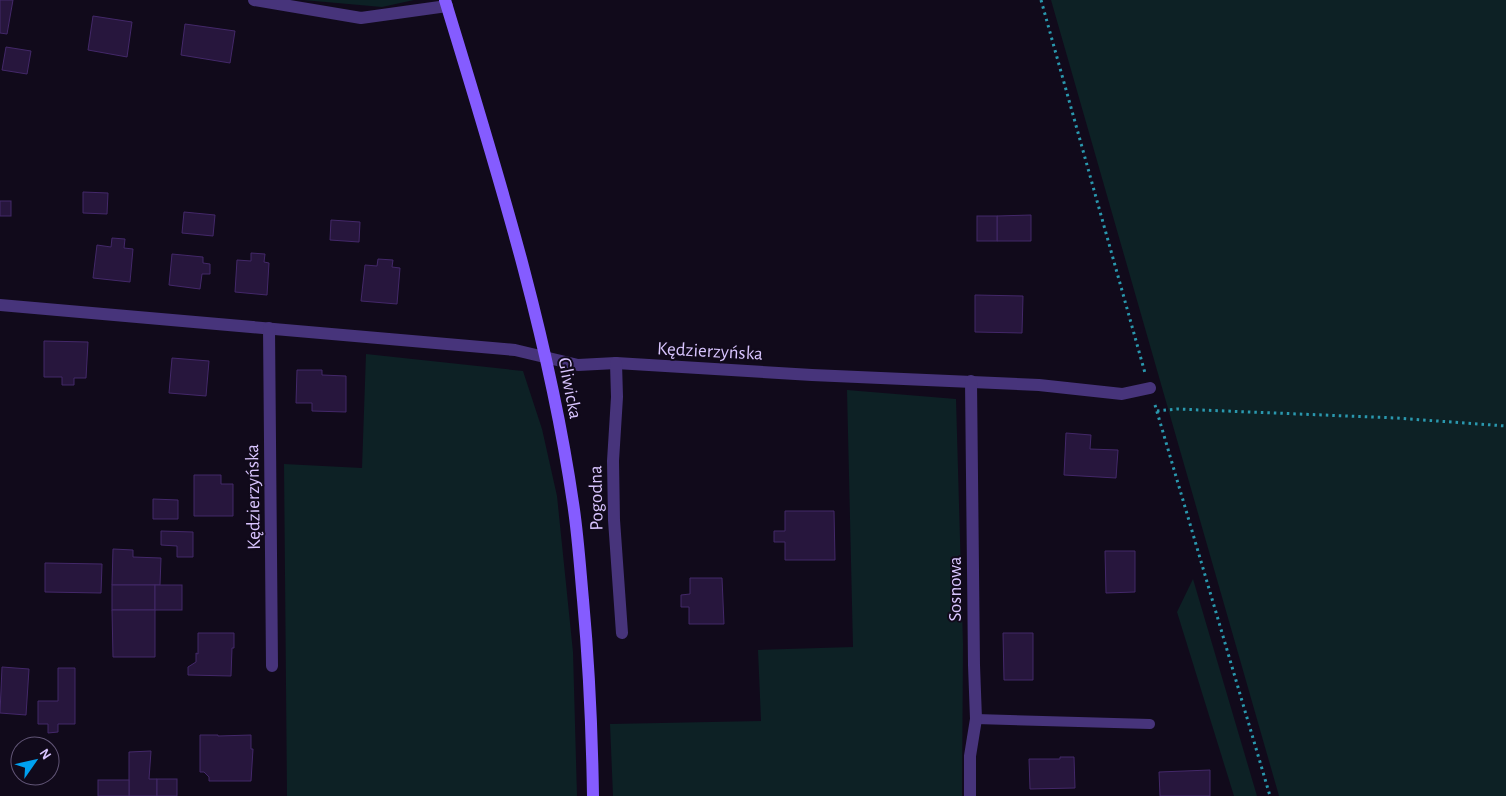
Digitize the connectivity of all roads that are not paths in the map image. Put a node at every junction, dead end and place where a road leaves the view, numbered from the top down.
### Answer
1 (254, 0) edge
2 (446, 3) edge
3 (0, 305) edge
4 (269, 328) junction
5 (546, 358) junction
6 (616, 363) junction
7 (971, 382) junction
8 (1150, 388) dead end
9 (622, 632) dead end
10 (272, 666) dead end
11 (976, 719) junction
12 (1150, 724) dead end
13 (593, 796) edge
14 (970, 796) edge

1 - 2 street
2 - 5 main road, Gliwicka
3 - 4 street, Kędzierzyńska
4 - 5 street, Kędzierzyńska
4 - 10 street, Kędzierzyńska
5 - 6 street, Kędzierzyńska
5 - 13 main road, Gliwicka
6 - 7 street, Kędzierzyńska
6 - 9 street, Pogodna
7 - 8 street, Kędzierzyńska
7 - 11 street, Sosnowa
11 - 12 lane
11 - 14 street, Sosnowa

